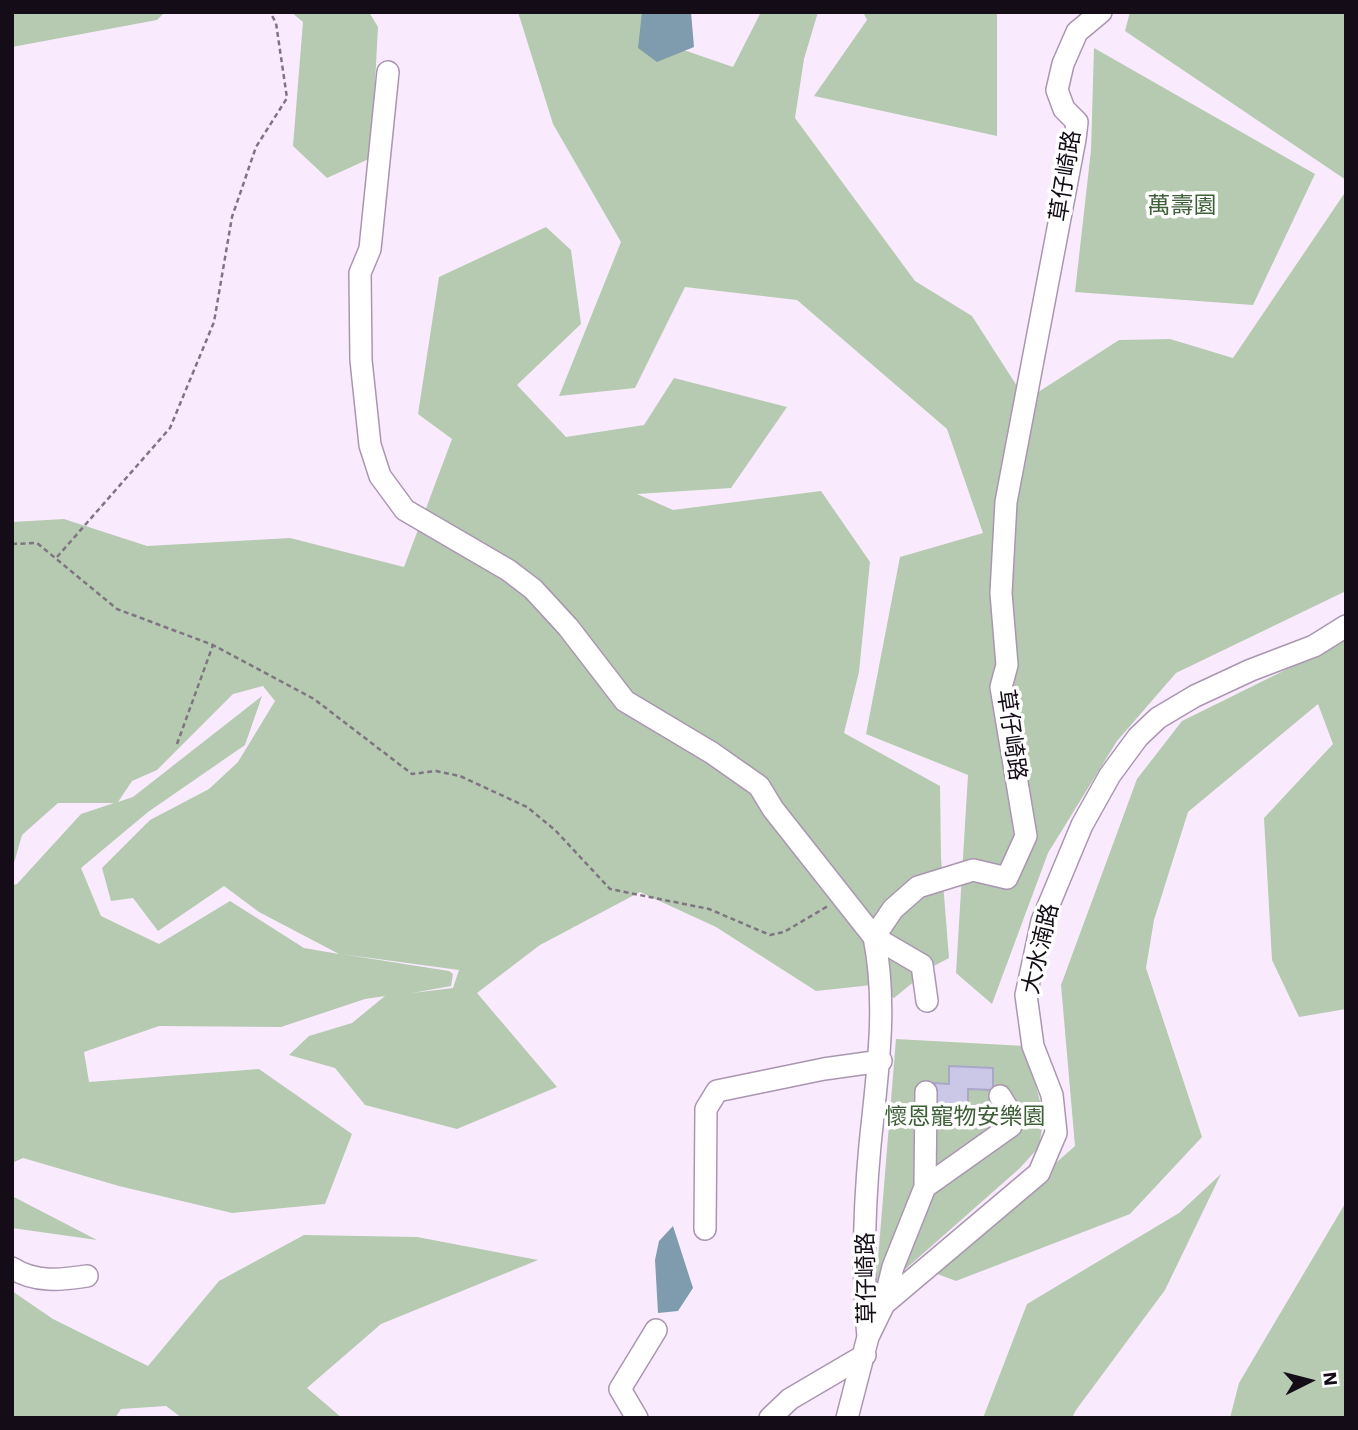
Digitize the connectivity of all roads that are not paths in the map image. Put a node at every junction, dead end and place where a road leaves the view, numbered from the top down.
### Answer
1 (1101, 12) edge
2 (388, 72) dead end
3 (1346, 626) edge
4 (874, 937) junction
5 (926, 1000) dead end
6 (881, 1061) junction
7 (926, 1092) dead end
8 (1000, 1096) dead end
9 (925, 1187) junction
10 (705, 1229) dead end
11 (12, 1268) edge
12 (87, 1276) dead end
13 (884, 1304) junction
14 (656, 1330) dead end
15 (866, 1346) junction
16 (637, 1418) edge
17 (770, 1418) edge
18 (847, 1418) edge

1 - 4 street, 草仔崎路
2 - 4 street
3 - 13 street, 大水湳路
4 - 5 street
4 - 6 street, 草仔崎路
6 - 10 street
6 - 15 street, 草仔崎路
7 - 9 street
8 - 9 street
9 - 13 street
11 - 12 street
13 - 15 street, 大水湳路
14 - 16 street
15 - 17 street
15 - 18 street, 大水湳路

